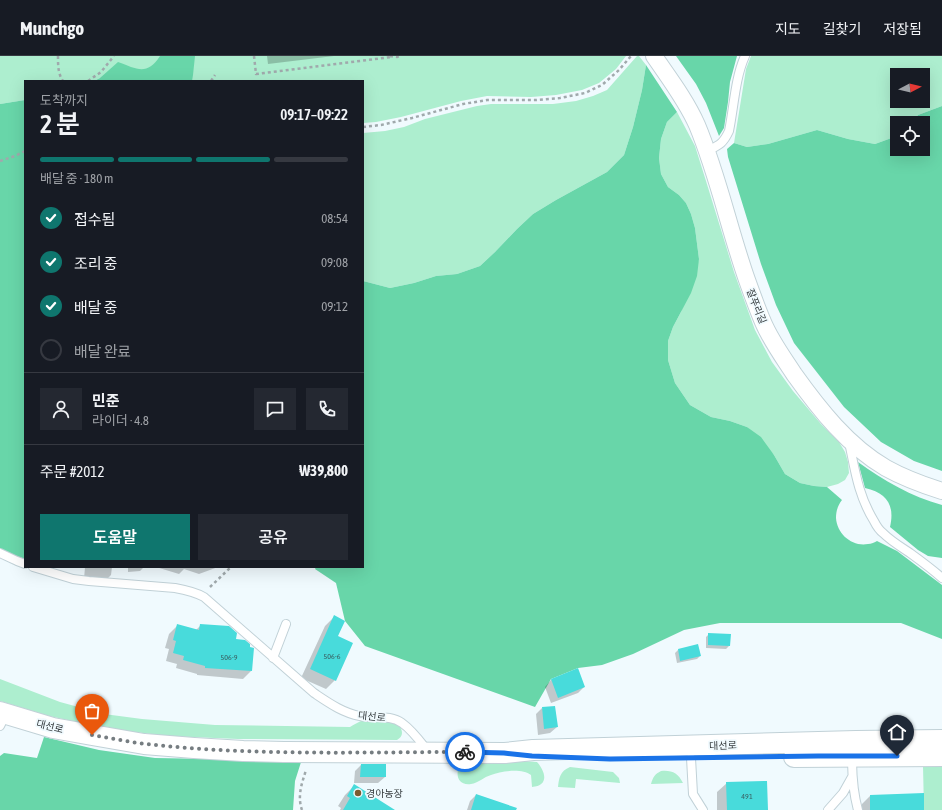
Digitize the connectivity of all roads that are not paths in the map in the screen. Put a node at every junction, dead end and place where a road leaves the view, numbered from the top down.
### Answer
1 (654, 56) edge
2 (745, 56) edge
3 (707, 151) junction
4 (849, 439) junction
5 (942, 491) edge
6 (0, 553) edge
7 (24, 564) edge
8 (36, 568) edge
9 (942, 578) edge
10 (286, 624) dead end
11 (273, 658) junction
12 (2, 717) edge
13 (942, 740) edge
14 (428, 752) junction
15 (504, 753) junction
16 (852, 756) junction
17 (942, 756) edge
18 (691, 758) junction
19 (852, 777) junction
20 (703, 810) edge
21 (828, 810) edge
22 (858, 810) edge

1 - 3 street, 잘푸리길
2 - 3 lane
3 - 4 street, 잘푸리길
4 - 5 street, 잘푸리길
4 - 9 lane
6 - 7 lane
8 - 11 lane, 대선로
10 - 11 lane
11 - 14 lane, 대선로
12 - 14 street, 대선로
13 - 15 street, 대선로
14 - 15 street, 대선로
15 - 18 street, 대선로
16 - 17 street, 대선로
16 - 18 street, 대선로
16 - 19 lane
18 - 20 lane
19 - 21 lane
19 - 22 lane

